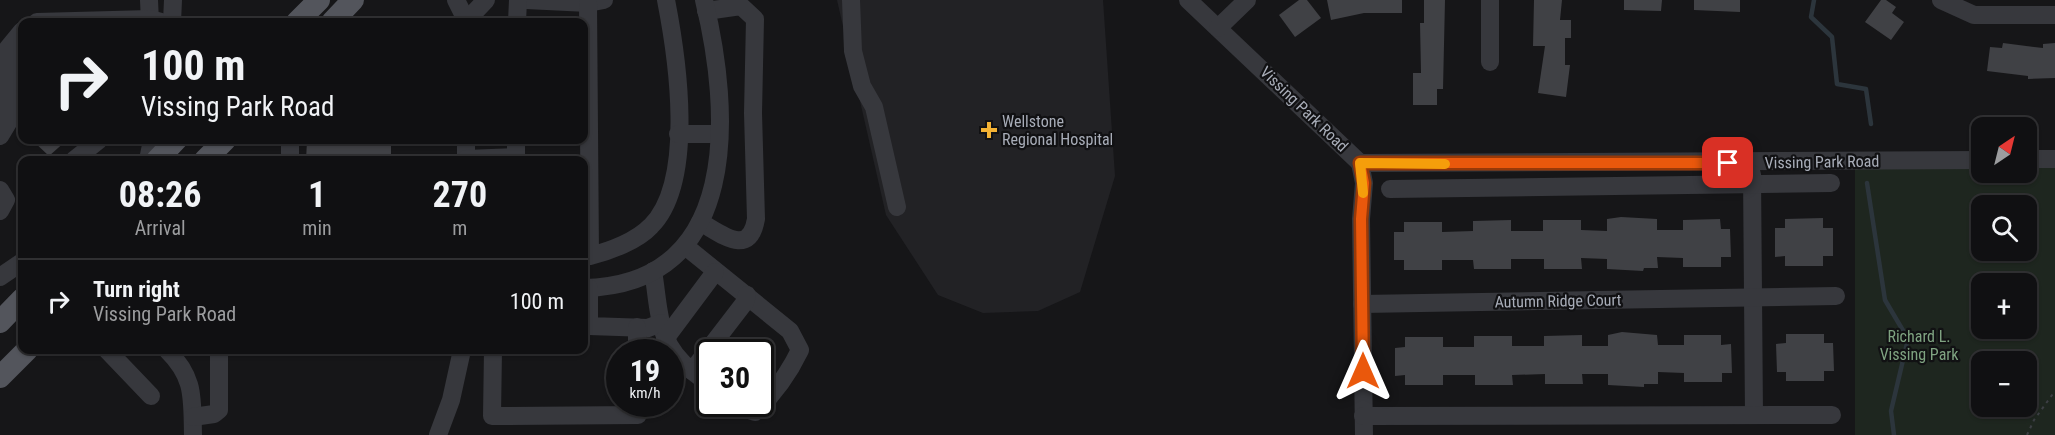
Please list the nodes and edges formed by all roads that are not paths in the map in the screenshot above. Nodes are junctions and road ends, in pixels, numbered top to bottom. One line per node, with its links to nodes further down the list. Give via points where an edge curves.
1 (149, 0): 18 (street)
2 (173, 0): 19 (street)
3 (319, 0): 20 (main road)
4 (353, 0): 21 (main road)
5 (456, 0): 22 (street)
6 (486, 0): 23 (street)
7 (518, 0): 24 (street)
8 (526, 0): 15 (street)
9 (666, 0): 28 (street, via 678,77)
10 (850, 0): 48 (street, via 853,51 862,86 874,108)
11 (1188, 0): 25 (street, Vissing Park Road)
12 (1246, 0): 25 (street)
13 (1490, 0): 27 (street)
14 (1941, 0): 17 (street, via 1974,15)
15 (596, 1): 51 (street)
16 (705, 5): 29 (street, via 715,47); 50 (street, via 741,6 755,19 756,219 753,233 746,240 735,241)
17 (2055, 15)
18 (153, 18)
19 (172, 18)
20 (301, 18)
21 (337, 18)
22 (465, 18)
23 (470, 18)
24 (517, 18)
25 (1218, 28): 42 (street, Vissing Park Road)
26 (18, 36): 30 (street, via 8,48 9,121)
27 (1490, 62)
28 (678, 134): 29 (street); 53 (street, via 672,189 652,226 621,245)
29 (719, 134): 50 (street, via 717,175)
30 (0, 136)
31 (94, 144): 35 (street)
32 (172, 144): 36 (main road)
33 (221, 144): 37 (main road)
34 (516, 152): 38 (street)
35 (79, 156)
36 (161, 156)
37 (209, 156)
38 (491, 156)
39 (2037, 159): 40 (street)
40 (2055, 159)
41 (1971, 160): 43 (street, Vissing Park Road)
42 (1360, 163): 43 (street, Vissing Park Road); 64 (street, via 1364,183)
43 (1751, 163): 45 (street)
44 (1831, 183): 45 (street)
45 (1752, 185): 46 (street); 62 (street)
46 (1390, 189)
47 (0, 190): 49 (street, via 6,200)
48 (897, 207)
49 (0, 211)
50 (700, 222): 52 (street)
51 (588, 228)
52 (685, 246): 55 (street); 57 (street)
53 (588, 256)
54 (18, 265): 58 (street)
55 (653, 271): 59 (street, via 627,282); 68 (street)
56 (588, 272): 59 (street)
57 (715, 272): 60 (street); 68 (street)
58 (0, 277)
59 (589, 288)
60 (747, 296): 76 (street); 79 (street, via 790,331 800,350)
61 (1836, 296): 62 (street, Autumn Ridge Court)
62 (1754, 299): 64 (street, Autumn Ridge Court); 82 (street)
63 (18, 303): 65 (main road)
64 (1362, 304): 84 (street)
65 (0, 322)
66 (637, 327): 67 (street); 68 (street); 69 (street)
67 (588, 328)
68 (663, 331): 76 (street, via 673,353)
69 (637, 339)
70 (23, 354): 78 (main road)
71 (111, 354): 80 (street)
72 (171, 354): 85 (street, via 183,365 190,380)
73 (219, 354): 85 (street, via 219,410)
74 (461, 354): 86 (street)
75 (493, 354): 81 (street, via 492,416)
76 (692, 371): 77 (street)
77 (696, 374)
78 (0, 377)
79 (774, 393)
80 (151, 396)
81 (606, 415)
82 (1754, 415): 83 (street); 84 (street)
83 (1832, 415)
84 (1363, 416): 87 (street)
85 (193, 426)
86 (438, 435)
87 (1364, 435)

